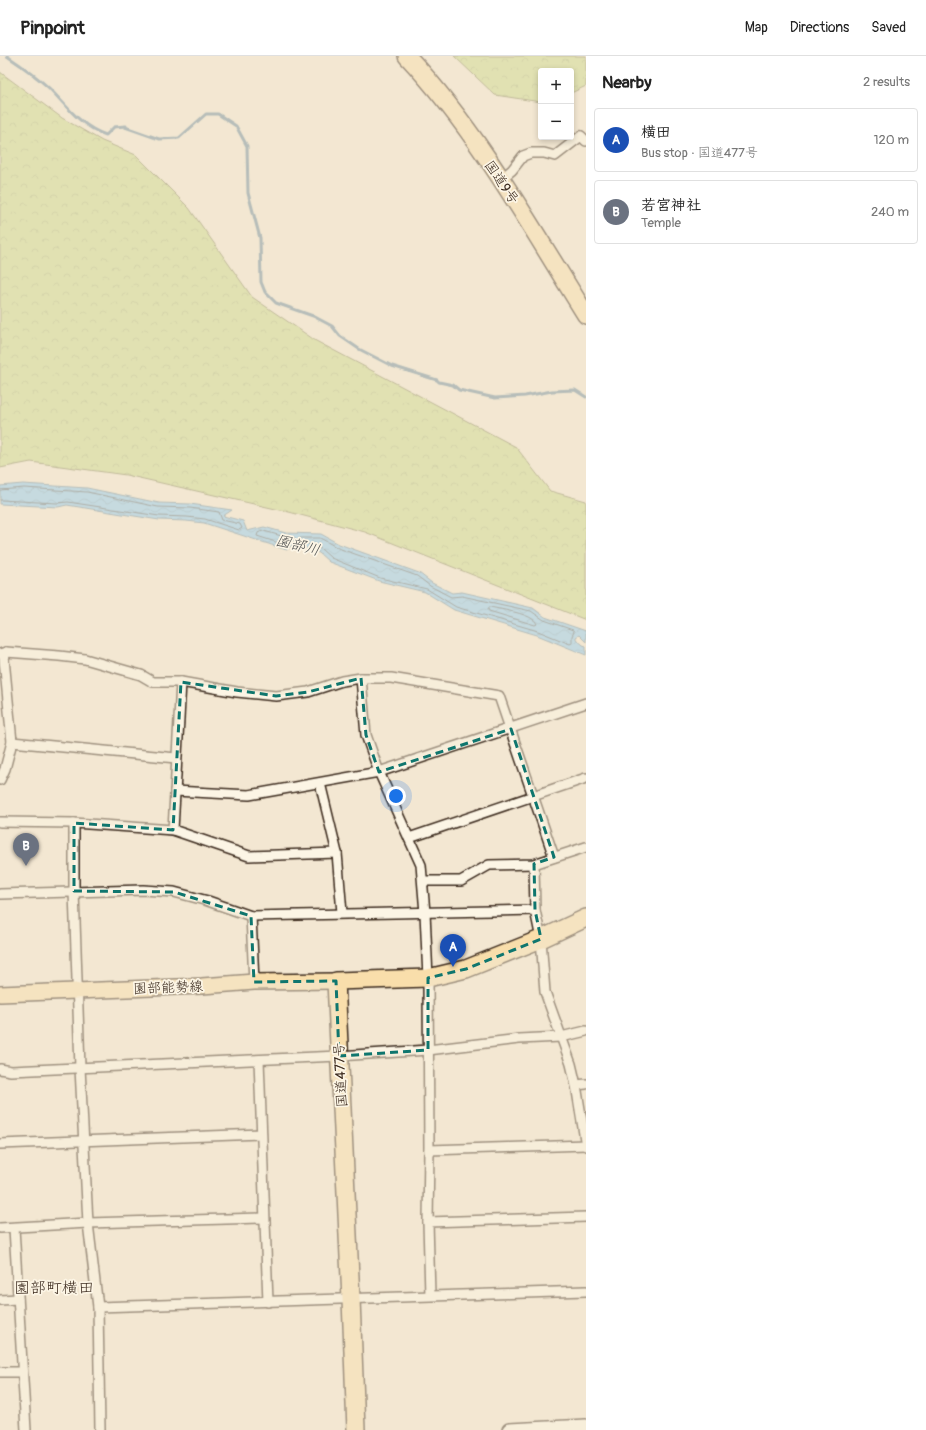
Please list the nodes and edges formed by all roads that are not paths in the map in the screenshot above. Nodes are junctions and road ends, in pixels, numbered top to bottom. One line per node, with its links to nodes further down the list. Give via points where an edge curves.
1 (407, 56): 3 (highway, 国道9号, via 458,117)
2 (586, 141): 3 (street, via 581,136 555,156 531,153 523,156)
3 (501, 179): 4 (highway, 国道9号)
4 (586, 315)
5 (3, 653): 7 (street, via 85,659 141,675 153,682); 10 (street)
6 (361, 678): 7 (street, via 308,692 276,696); 9 (street, via 391,678 499,696); 12 (street, via 366,735)
7 (181, 682): 11 (street)
8 (586, 703): 9 (street)
9 (511, 729): 12 (street); 17 (street)
10 (12, 742): 11 (street); 14 (street)
11 (176, 758): 16 (street)
12 (379, 772): 15 (street); 21 (street)
13 (586, 778): 17 (street)
14 (0, 780)
15 (320, 783): 16 (street, via 249,795); 23 (street)
16 (175, 792): 20 (street)
17 (533, 796): 21 (street); 24 (street)
18 (0, 822): 19 (street)
19 (74, 823): 20 (street); 27 (street)
20 (173, 830): 23 (street, via 249,856)
21 (409, 838): 26 (street, via 421,865)
22 (586, 847): 24 (street)
23 (337, 853): 30 (street)
24 (554, 857): 25 (street)
25 (534, 864): 26 (street, via 489,865 460,881); 29 (street)
26 (423, 881): 31 (street)
27 (74, 891): 28 (street); 32 (street, via 174,892); 38 (street)
28 (0, 894)
29 (536, 910): 31 (street); 34 (street)
30 (342, 913): 31 (street); 32 (street)
31 (425, 913): 35 (street)
32 (251, 916): 37 (street)
33 (586, 918): 34 (highway)
34 (541, 939): 35 (highway, via 466,969); 41 (street, via 545,992)
35 (428, 978): 36 (highway); 42 (street)
36 (336, 981): 37 (main road, 園部能勢線); 43 (highway, 国道477号)
37 (254, 982): 38 (main road, 園部能勢線)
38 (78, 990): 39 (main road, 園部能勢線); 45 (street)
39 (0, 994)
40 (586, 1031): 41 (street)
41 (561, 1037): 42 (street, via 519,1039); 48 (street)
42 (428, 1050): 43 (street); 53 (street)
43 (339, 1056): 44 (street); 63 (highway, 国道477号)
44 (259, 1060): 45 (street); 49 (street)
45 (80, 1068): 46 (street, via 11,1072); 50 (street)
46 (0, 1069)
47 (586, 1084): 48 (street)
48 (576, 1085): 52 (street)
49 (261, 1134): 50 (street); 55 (street)
50 (84, 1141): 51 (street); 57 (street)
51 (0, 1144)
52 (586, 1145): 53 (street)
53 (429, 1150): 56 (street)
54 (586, 1217): 56 (street)
55 (264, 1218): 57 (street); 65 (street)
56 (428, 1222): 61 (street)
57 (88, 1223): 59 (street); 66 (street)
58 (0, 1228): 59 (street)
59 (14, 1228): 62 (street)
60 (586, 1290): 61 (street)
61 (430, 1295): 63 (street)
62 (18, 1299): 64 (street); 68 (street)
63 (351, 1299): 65 (street); 72 (highway, 国道477号)
64 (0, 1300)
65 (268, 1302): 66 (street)
66 (98, 1307): 71 (street)
67 (0, 1372): 68 (street)
68 (22, 1372): 70 (street)
69 (586, 1426): 73 (street)
70 (26, 1430)
71 (100, 1430)
72 (356, 1430)
73 (509, 1430)

